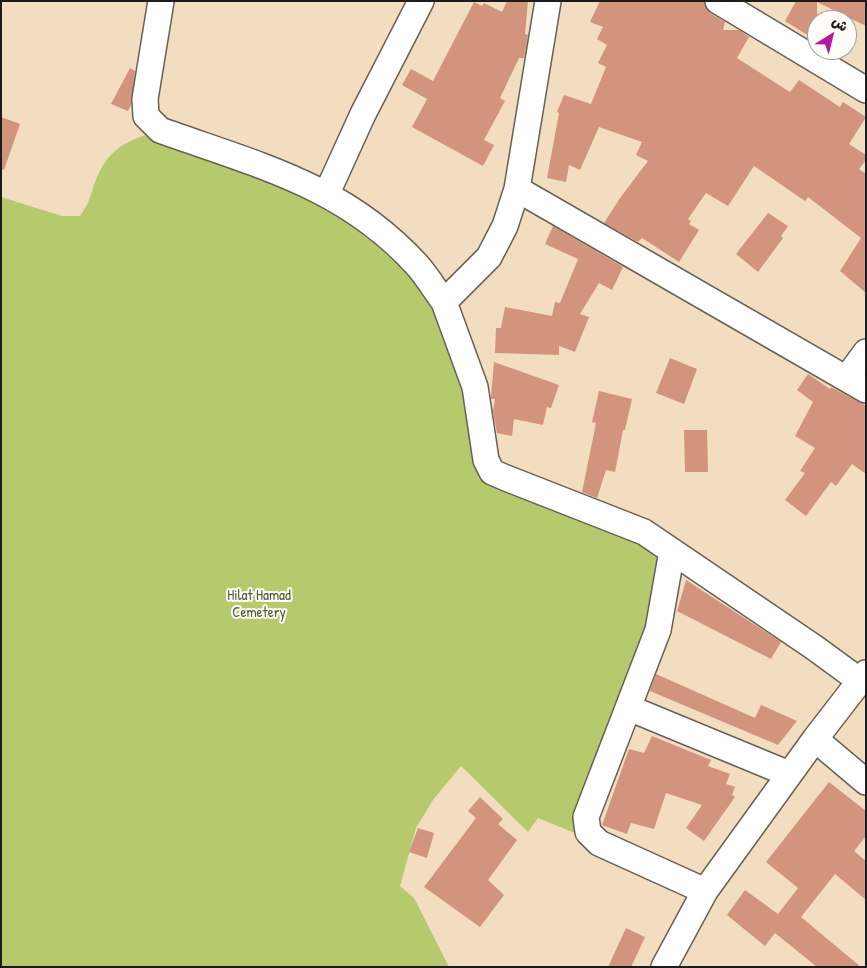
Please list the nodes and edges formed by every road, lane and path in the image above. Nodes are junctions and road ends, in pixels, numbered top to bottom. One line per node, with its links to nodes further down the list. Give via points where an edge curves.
1 (161, 1): 7 (street, via 145,99 146,116 160,130 292,177)
2 (421, 1): 7 (street)
3 (548, 1): 6 (street)
4 (718, 1): 5 (street)
5 (866, 90)
6 (517, 189): 8 (street, via 505,226 489,257); 10 (street)
7 (327, 193): 8 (street, via 389,238 418,266)
8 (444, 302): 11 (street, via 475,386 486,460 492,472 644,532)
9 (866, 352): 10 (street)
10 (856, 384)
11 (672, 551): 12 (street); 13 (street, via 658,630)
12 (863, 677): 14 (street)
13 (628, 708): 15 (street); 17 (street, via 586,817 588,832 599,843)
14 (815, 738): 15 (street); 16 (street)
15 (789, 774): 17 (street)
16 (866, 782)
17 (705, 891): 18 (street)
18 (664, 967)

